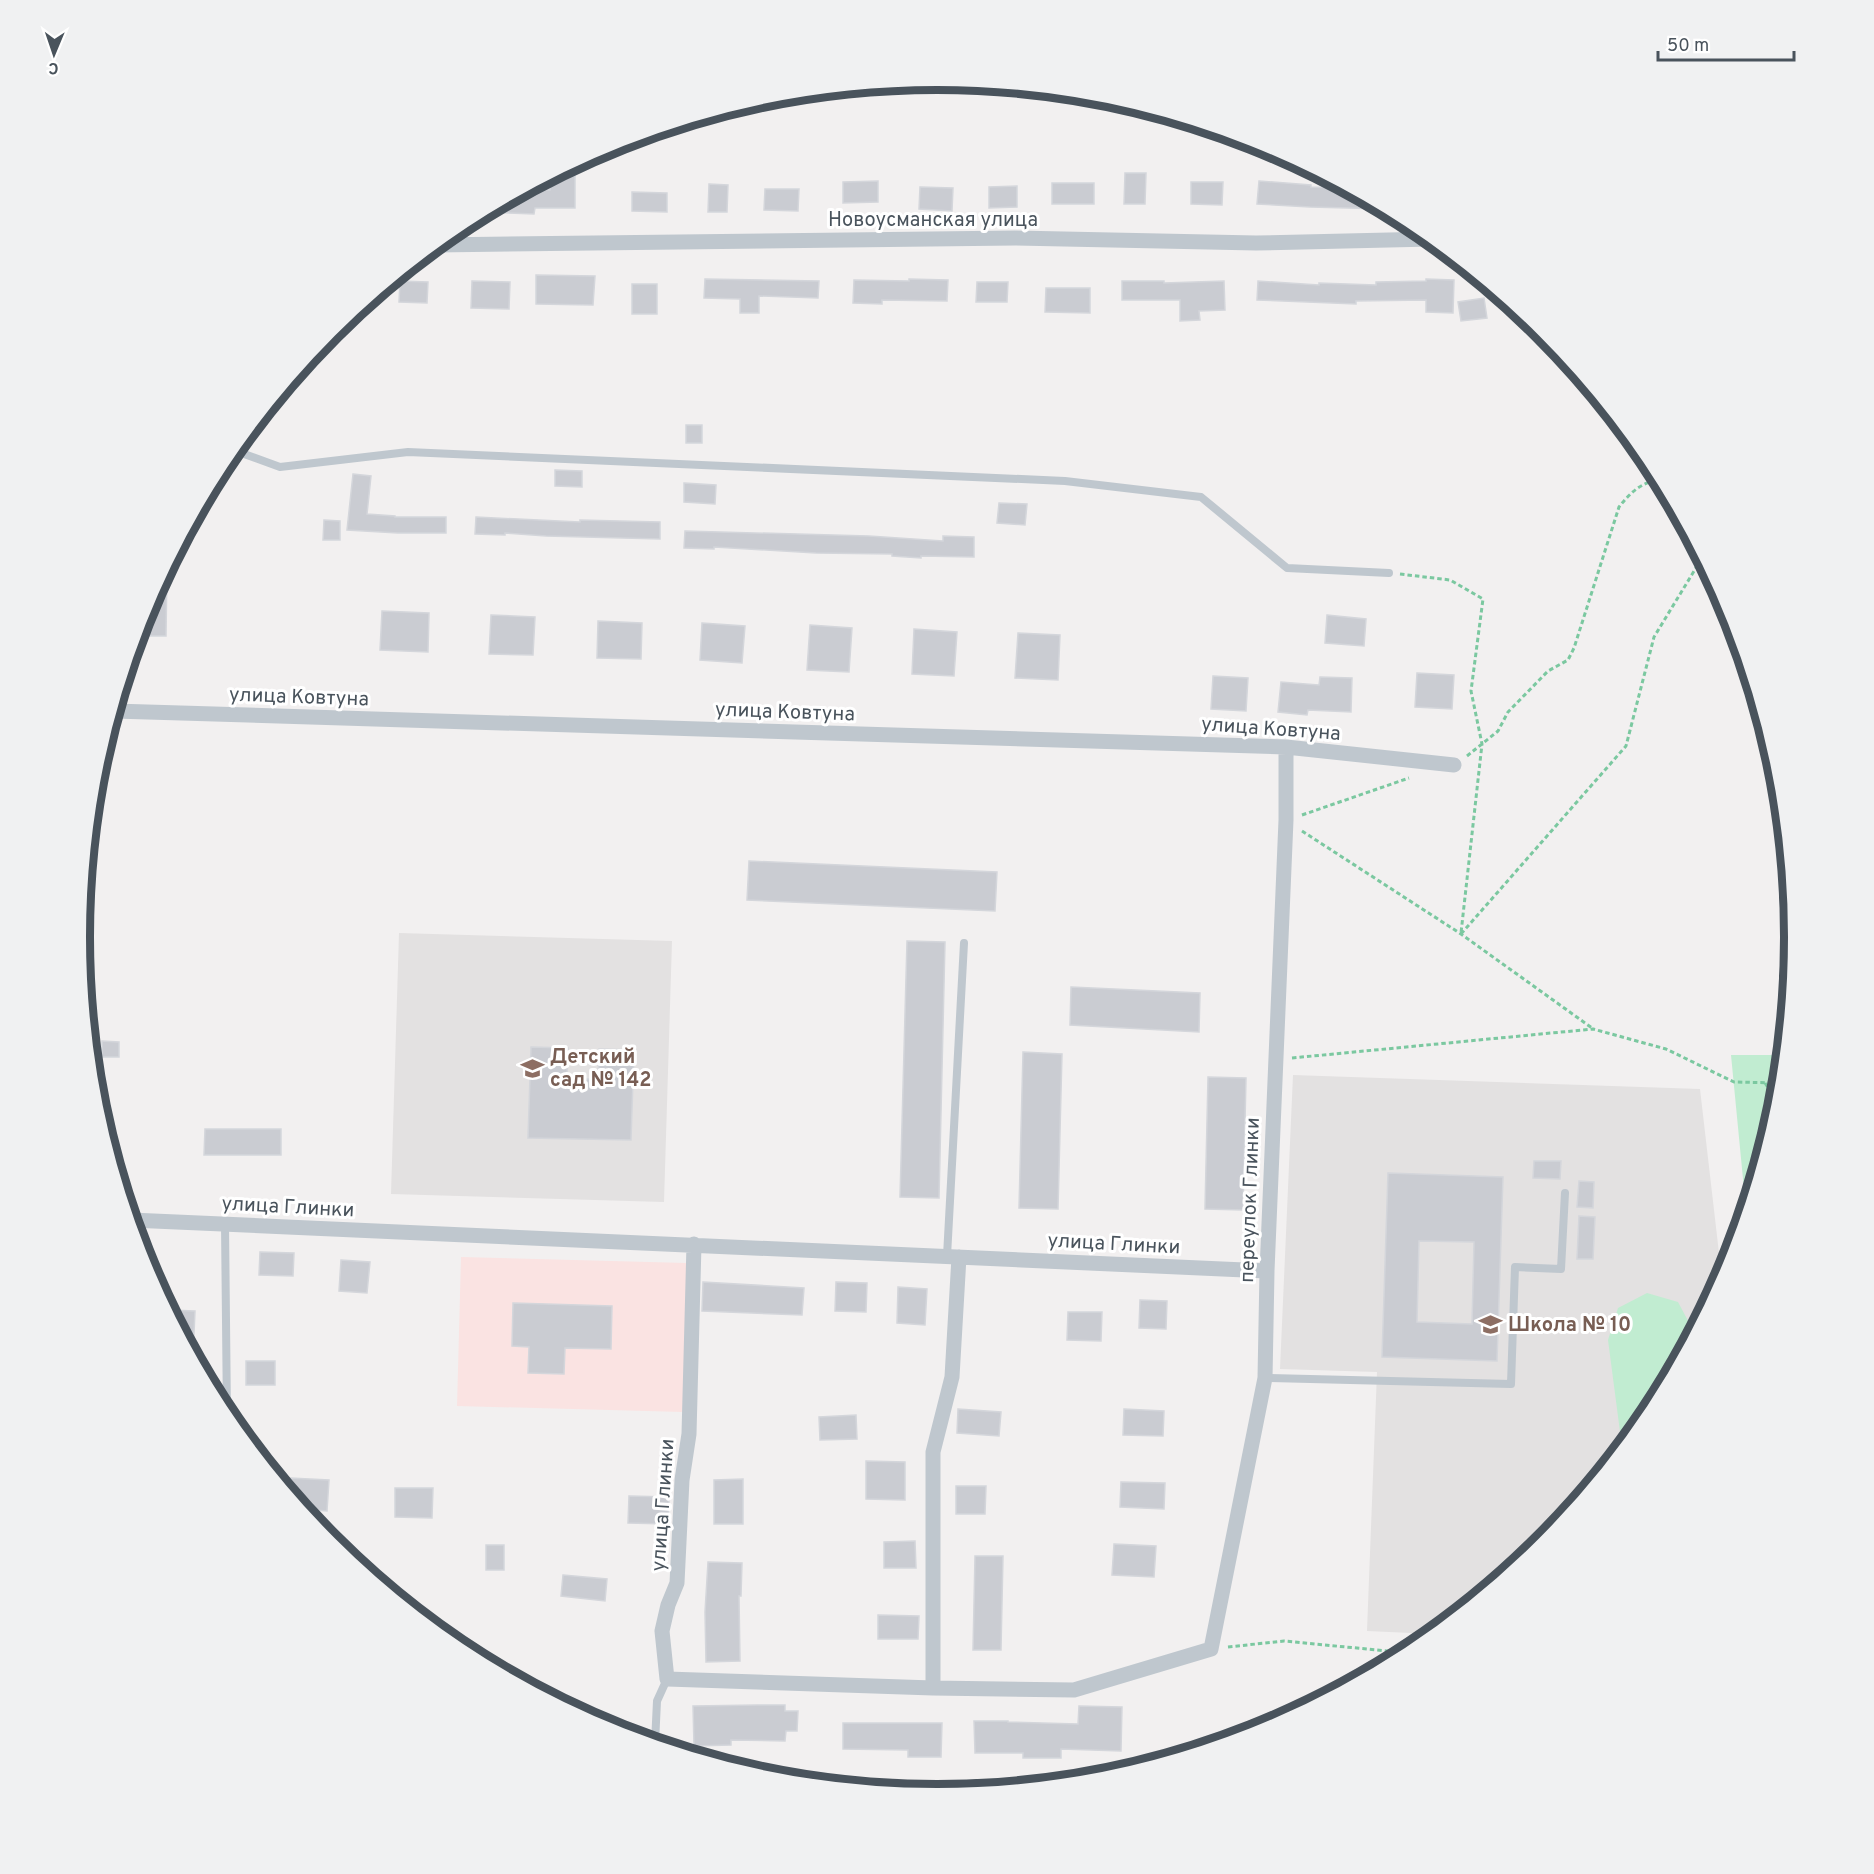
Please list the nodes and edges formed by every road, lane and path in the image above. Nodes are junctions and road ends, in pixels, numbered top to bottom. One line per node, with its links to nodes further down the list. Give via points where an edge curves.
1 (1417, 239): 2 (street, Новоусманская улица, via 1256,243 1015,238)
2 (449, 245)
3 (242, 453): 6 (lane, via 280,467 408,452 1065,481 1201,497 1287,568)
4 (1650, 481): 8 (path, via 1638,487 1619,507 1568,660 1548,671)
5 (1698, 564): 13 (path, via 1654,637 1626,746)
6 (1389, 573): 8 (path, via 1450,580 1483,599 1471,691)
7 (121, 711): 9 (street, улица Ковтуна)
8 (1482, 744): 10 (path); 13 (path)
9 (1286, 747): 10 (street, улица Ковтуна); 12 (street, переулок Глинки)
10 (1455, 765)
11 (1413, 776): 12 (path)
12 (1286, 820): 13 (path); 16 (street, переулок Глинки)
13 (1461, 934): 15 (path)
14 (964, 943): 24 (lane)
15 (1593, 1029): 16 (path); 17 (path, via 1666,1049 1734,1082)
16 (1275, 1060): 25 (street, переулок Глинки)
17 (1765, 1083): 18 (path); 19 (path)
18 (1771, 1083)
19 (1770, 1091)
20 (1565, 1193): 26 (lane, via 1561,1269 1515,1267 1511,1384)
21 (139, 1220): 22 (street, улица Глинки)
22 (225, 1224): 23 (street, улица Глинки); 27 (lane)
23 (694, 1244): 24 (street, улица Глинки); 30 (street, улица Глинки, via 688,1434 677,1583 662,1631)
24 (953, 1256): 25 (street, улица Глинки); 31 (street, via 952,1377 933,1452)
25 (1267, 1271): 26 (street, переулок Глинки)
26 (1266, 1378): 28 (street, переулок Глинки)
27 (227, 1398)
28 (1211, 1649): 29 (path, via 1284,1641); 31 (street, via 1074,1690)
29 (1391, 1651)
30 (667, 1679): 31 (street); 32 (lane, via 657,1701)
31 (933, 1688)
32 (655, 1735)

